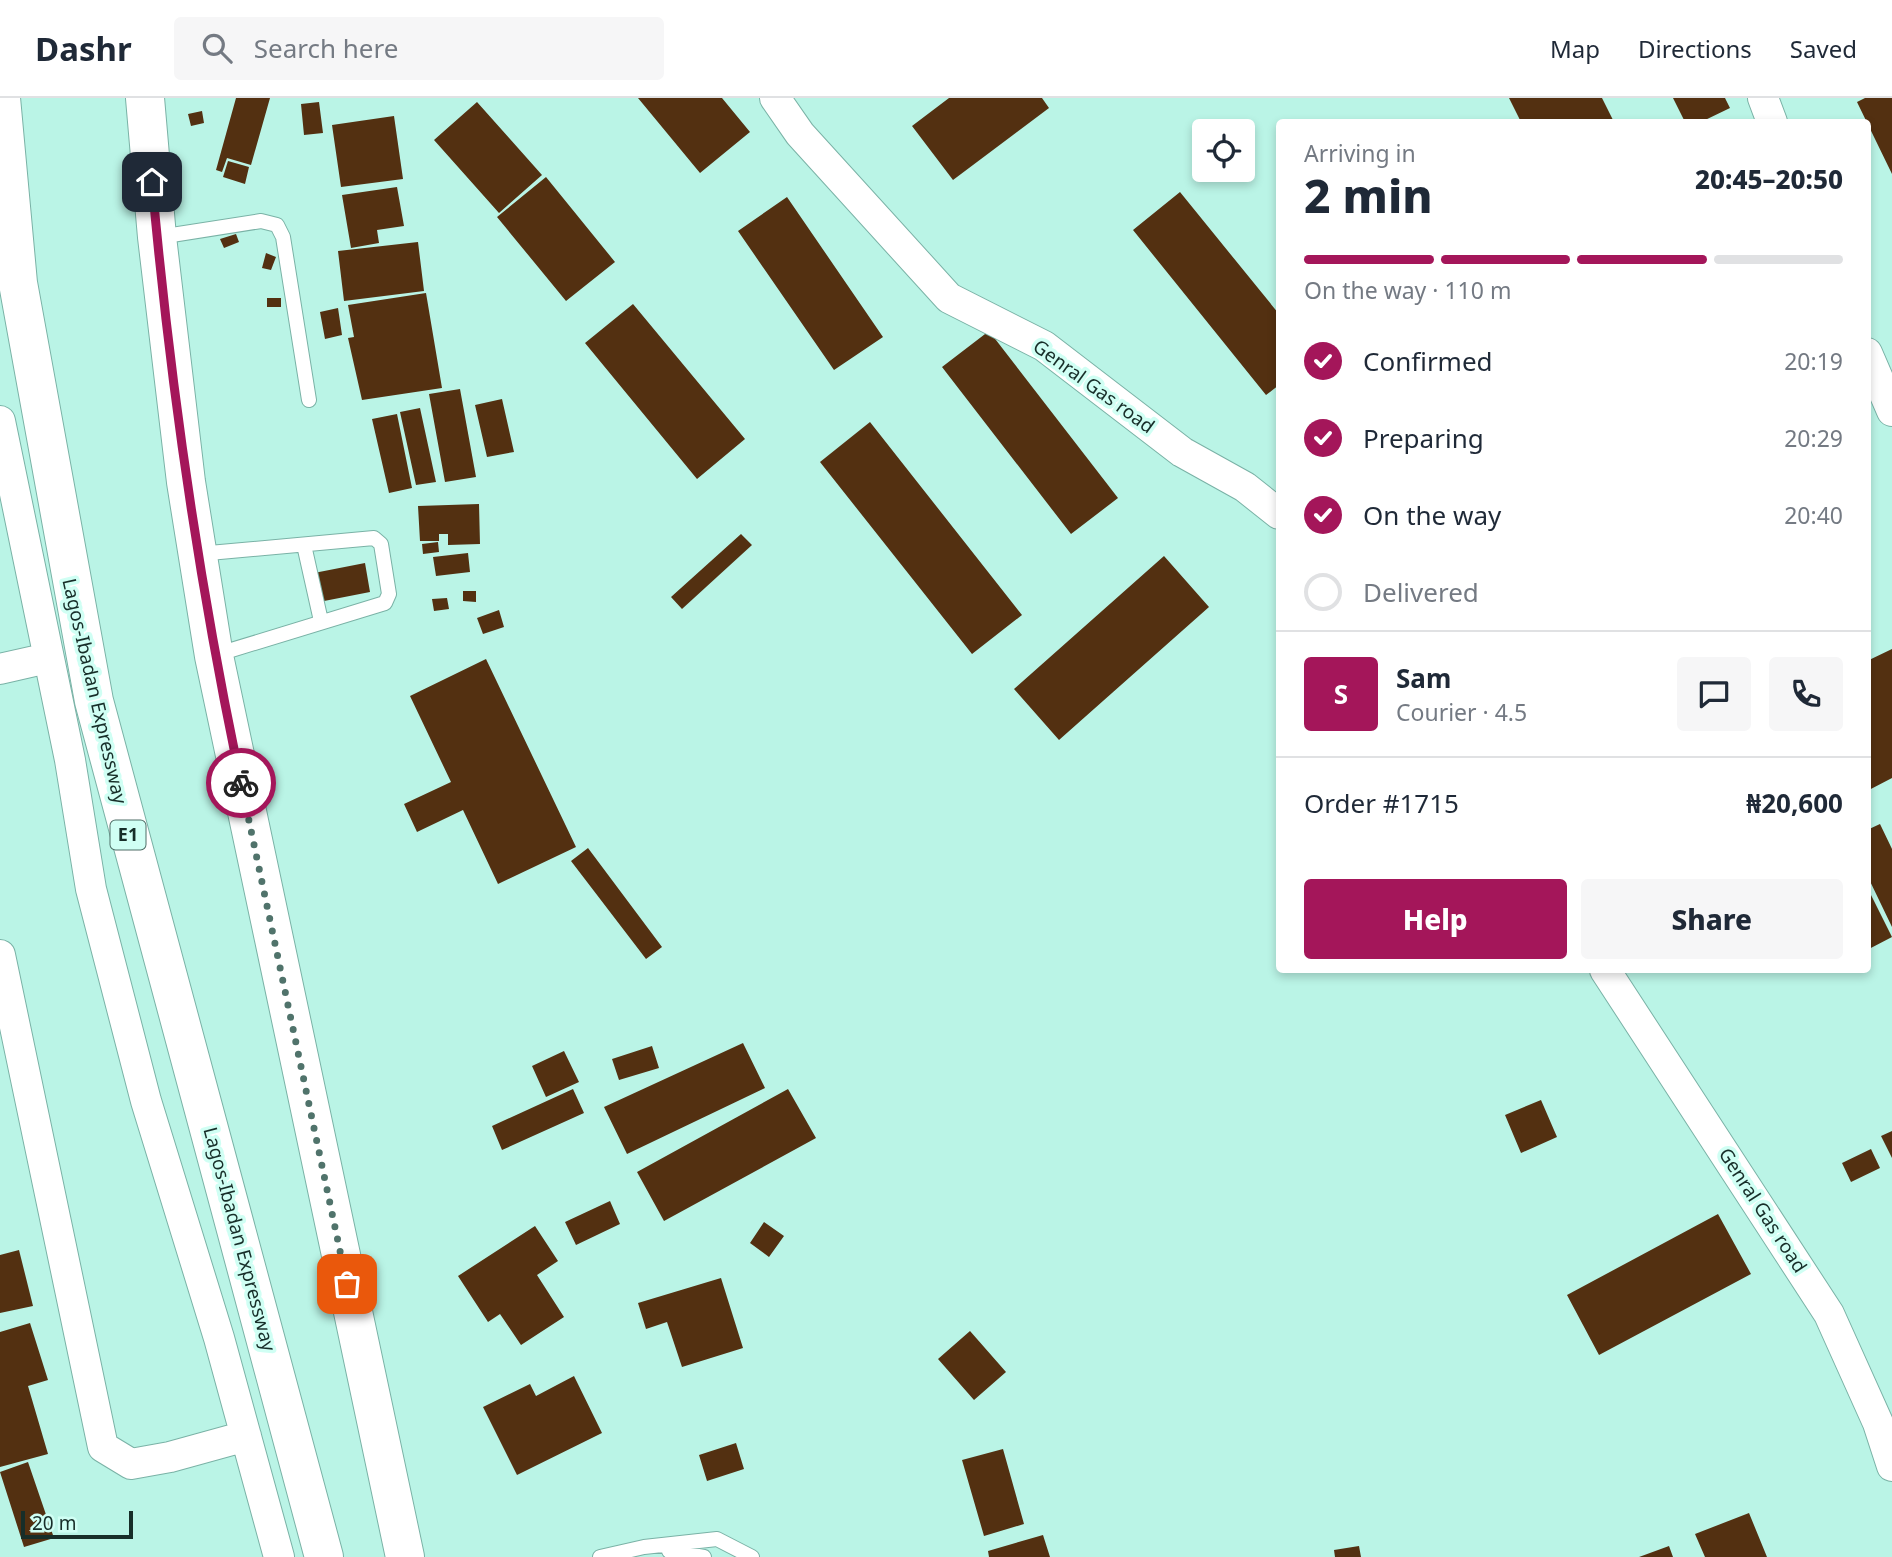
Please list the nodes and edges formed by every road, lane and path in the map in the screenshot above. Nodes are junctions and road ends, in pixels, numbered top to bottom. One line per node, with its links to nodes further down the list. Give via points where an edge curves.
1 (1, 98): 24 (highway, Lagos-Ibadan Expressway / E1, via 18,283 94,701)
2 (145, 98): 6 (highway)
3 (775, 98): 11 (street, Genral Gas road, via 800,134 949,298 1044,346 1182,452 1245,487)
4 (1763, 98): 5 (street)
5 (1771, 119)
6 (157, 237): 8 (lane, via 261,221 277,225 283,237); 13 (highway)
7 (1871, 362): 9 (street)
8 (309, 400)
9 (1892, 411)
10 (0, 421): 16 (street)
11 (1276, 512)
12 (304, 545): 13 (lane); 14 (lane); 14 (lane, via 374,538 381,544 389,594 385,603)
13 (198, 554): 15 (highway)
14 (321, 621): 15 (lane)
15 (214, 656): 25 (highway)
16 (48, 659): 17 (street); 20 (street, via 71,760 90,889 146,1101)
17 (0, 669)
18 (0, 955): 20 (street, via 103,1447 131,1464)
19 (1607, 973): 21 (street, Genral Gas road, via 1829,1314 1878,1423)
20 (246, 1436): 23 (street)
21 (1892, 1466)
22 (644, 1547): 26 (lane); 27 (lane); 28 (lane, via 717,1539)
23 (279, 1557)
24 (324, 1557)
25 (405, 1557)
26 (600, 1557)
27 (704, 1557)
28 (752, 1557)

